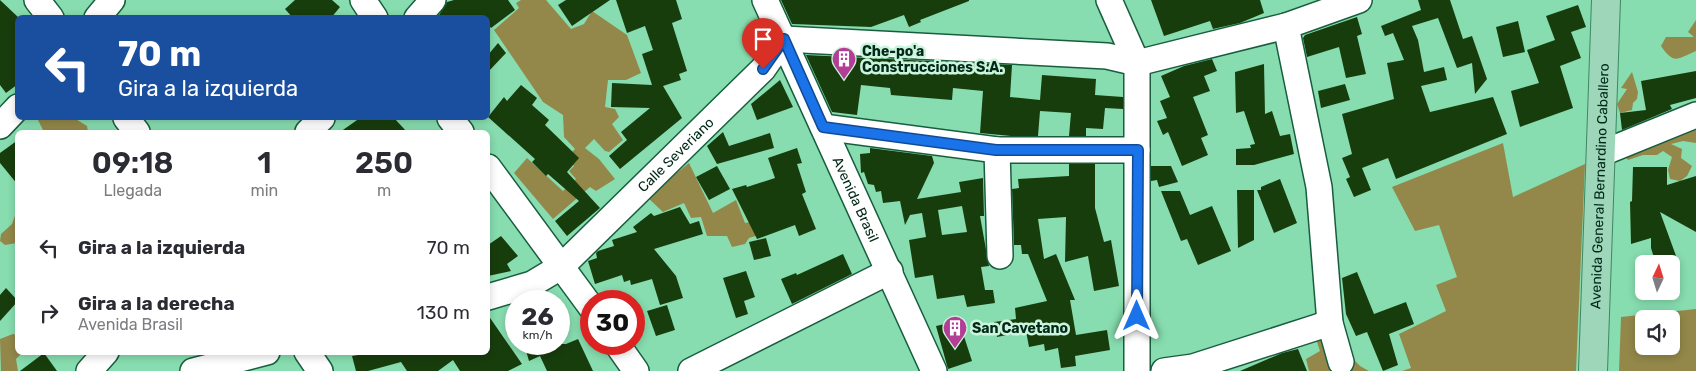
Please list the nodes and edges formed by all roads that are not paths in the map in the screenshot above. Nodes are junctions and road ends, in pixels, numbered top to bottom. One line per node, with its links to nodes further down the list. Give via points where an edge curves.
1 (37, 0): 9 (street)
2 (112, 0): 10 (street)
3 (363, 0): 11 (street)
4 (433, 0): 12 (street)
5 (765, 0): 14 (street, Avenida Brasil)
6 (1109, 0): 15 (street)
7 (1359, 0): 13 (street)
8 (1606, 0): 28 (main road, Avenida General Bernardino Caballero)
9 (49, 15)
10 (100, 15)
11 (373, 15)
12 (420, 15)
13 (1286, 26): 15 (street); 35 (street, via 1319,187)
14 (784, 39): 15 (street, via 1107,56); 22 (street, Avenida Brasil); 31 (street, Calle Severiano, via 763,69)
15 (1137, 63): 27 (street)
16 (15, 109): 21 (street)
17 (1696, 115): 28 (street)
18 (128, 120): 23 (street)
19 (320, 120): 24 (street)
20 (452, 120): 25 (street)
21 (0, 126)
22 (823, 127): 26 (street); 32 (street, Avenida Brasil)
23 (135, 130)
24 (310, 130)
25 (459, 130)
26 (996, 150): 27 (street); 30 (street)
27 (1138, 150): 47 (street)
28 (1600, 154): 49 (main road, Avenida General Bernardino Caballero)
29 (490, 170): 31 (street)
30 (1000, 256)
31 (562, 266): 33 (street); 34 (street, Calle Severiano, via 532,284)
32 (890, 271): 45 (street); 46 (street, Avenida Brasil)
33 (580, 291)
34 (490, 296)
35 (1330, 323): 40 (street); 48 (street, via 1193,367)
36 (103, 355): 41 (street)
37 (255, 355): 42 (street)
38 (308, 355): 43 (street)
39 (625, 355): 44 (street)
40 (1341, 362)
41 (89, 371)
42 (193, 371)
43 (320, 371)
44 (636, 371)
45 (691, 371)
46 (934, 371)
47 (1137, 371)
48 (1164, 371)
49 (1593, 371)

